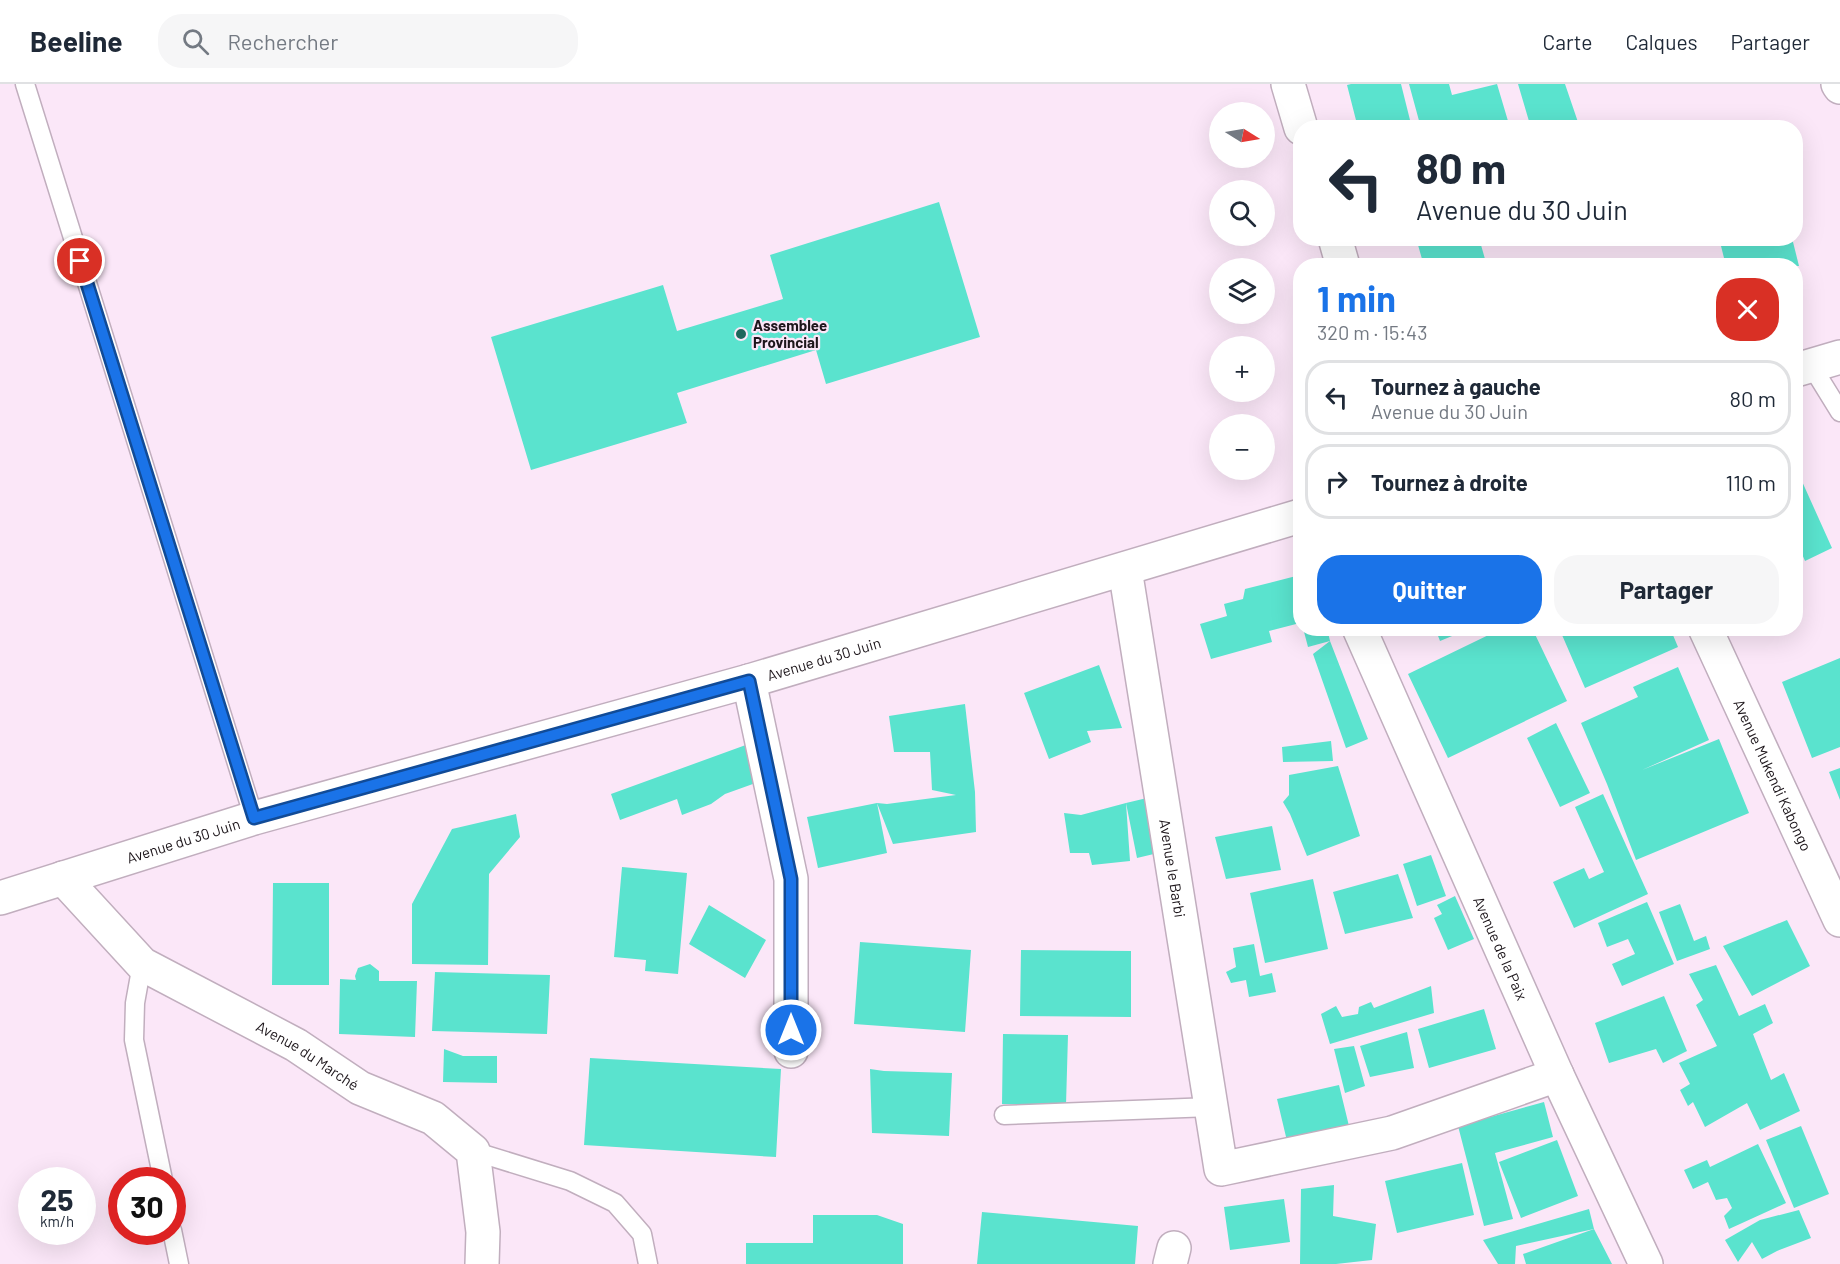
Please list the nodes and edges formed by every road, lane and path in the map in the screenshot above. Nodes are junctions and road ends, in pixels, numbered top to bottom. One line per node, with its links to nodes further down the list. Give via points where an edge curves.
1 (25, 84): 11 (lane)
2 (1288, 84): 3 (street)
3 (1299, 120)
4 (1816, 364): 5 (lane)
5 (1840, 412)
6 (1293, 518): 7 (street, Avenue du 30 Juin)
7 (1125, 568): 10 (street, Avenue du 30 Juin); 18 (street, Avenue le Barbi)
8 (1363, 636): 17 (street, Avenue de la Paix)
9 (1709, 636): 14 (street, Avenue Mukendi Kabongo)
10 (749, 681): 11 (street, Avenue du 30 Juin); 16 (street, via 791,879)
11 (254, 818): 12 (street, Avenue du 30 Juin)
12 (63, 878): 13 (street, Avenue du 30 Juin); 15 (street, Avenue du Marché)
13 (0, 898)
14 (1840, 921)
15 (142, 964): 20 (street, Avenue du Marché, via 296,1045 360,1088 433,1118); 21 (lane, via 134,1040)
16 (792, 1051)
17 (1557, 1075): 18 (street, Avenue le Barbi, via 1392,1133 1221,1168); 26 (street, Avenue de la Paix)
18 (1211, 1107): 19 (lane)
19 (1004, 1115)
20 (473, 1151): 24 (street, via 483,1232); 25 (lane, via 570,1181 615,1203 642,1234)
21 (160, 1167)
22 (175, 1245): 23 (lane)
23 (179, 1264)
24 (482, 1264)
25 (648, 1264)
26 (1646, 1264)

